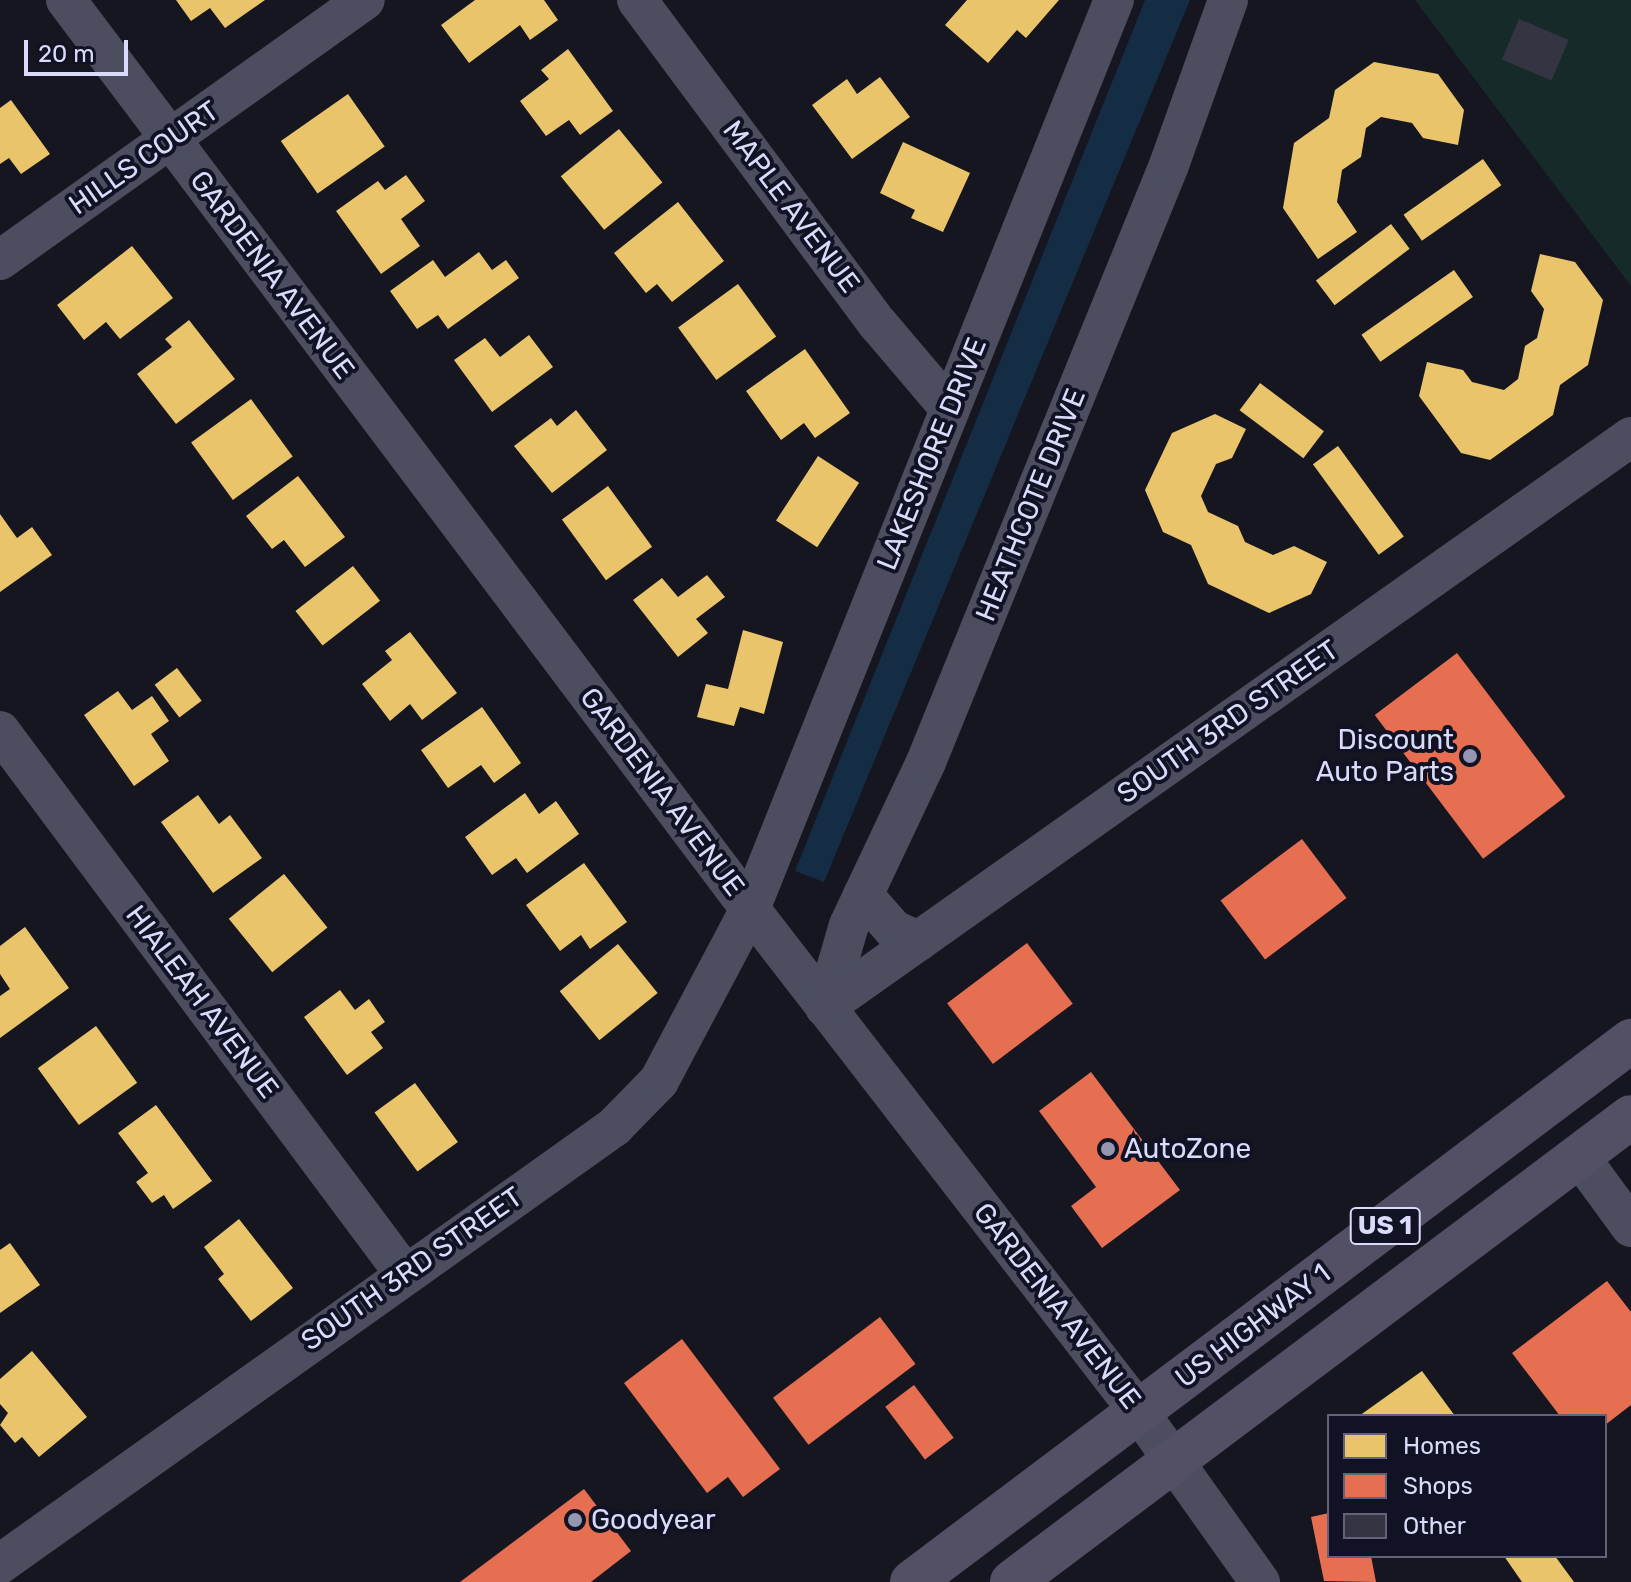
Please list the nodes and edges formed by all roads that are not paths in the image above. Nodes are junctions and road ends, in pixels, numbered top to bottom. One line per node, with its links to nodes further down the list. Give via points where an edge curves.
1 (66, 0): 6 (street, GARDENIA AVENUE)
2 (365, 0): 6 (street, HILLS COURT)
3 (637, 0): 8 (street, MAPLE AVENUE, via 878,324)
4 (1114, 0): 8 (street, LAKESHORE DRIVE)
5 (1228, 0): 11 (street, HEATHCOTE DRIVE, via 1169,165 926,762)
6 (170, 140): 7 (street, HILLS COURT); 12 (street, GARDENIA AVENUE)
7 (0, 260)
8 (950, 409): 12 (street, LAKESHORE DRIVE)
9 (1631, 437): 13 (street, SOUTH 3RD STREET)
10 (0, 731): 19 (street, HIALEAH AVENUE)
11 (863, 895): 13 (street, via 894,930); 14 (street, HEATHCOTE DRIVE)
12 (750, 909): 14 (street, GARDENIA AVENUE); 19 (street, SOUTH 3RD STREET, via 659,1081 614,1127)
13 (919, 941): 14 (street, SOUTH 3RD STREET)
14 (825, 1007): 20 (street, GARDENIA AVENUE)
15 (1631, 1041): 20 (main road, US HIGHWAY 1 / US 1)
16 (1631, 1117): 17 (main road, US 1)
17 (1579, 1156): 18 (street); 21 (main road, US 1)
18 (1631, 1227)
19 (404, 1273): 22 (street, SOUTH 3RD STREET)
20 (1139, 1412): 21 (street, GARDENIA AVENUE); 23 (main road, US HIGHWAY 1 / US 1)
21 (1173, 1461): 24 (main road, US 1); 25 (street, GARDENIA AVENUE)
22 (2, 1558)
23 (912, 1582)
24 (1012, 1582)
25 (1260, 1582)

